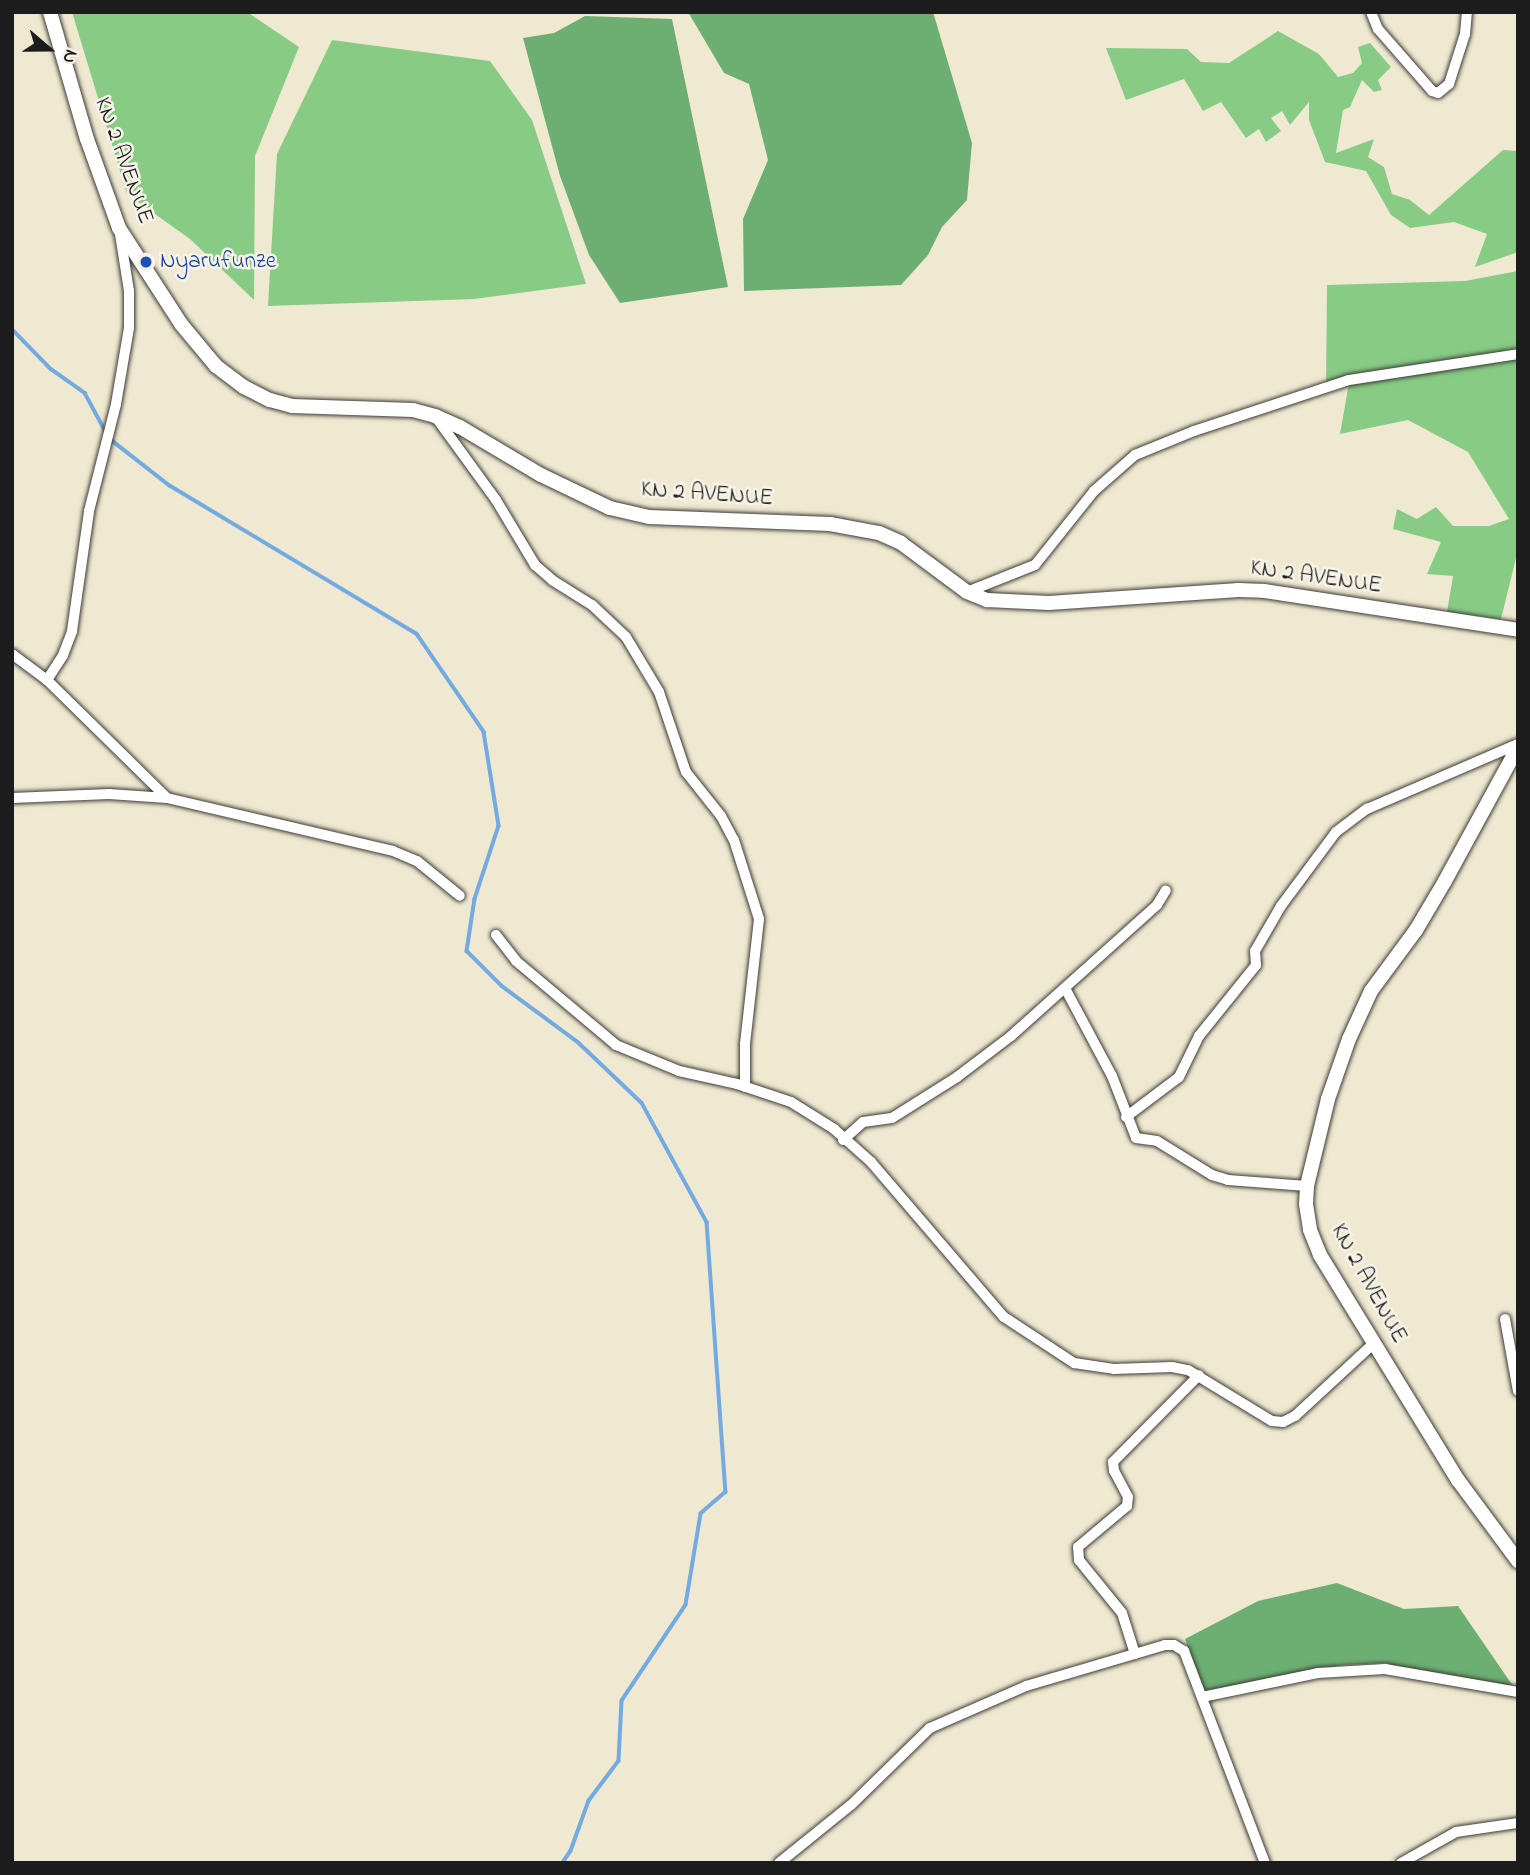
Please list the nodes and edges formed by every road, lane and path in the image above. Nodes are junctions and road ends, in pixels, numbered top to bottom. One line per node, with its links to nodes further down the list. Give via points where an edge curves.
1 (50, 12): 4 (main road, KN 2 AVENUE)
2 (1371, 12): 3 (street, via 1378,29 1438,93 1449,84)
3 (1467, 12)
4 (119, 229): 6 (main road, KN 2 AVENUE, via 181,324 216,366 244,387 292,406 378,407); 10 (street, via 129,316 116,404 89,511 72,631)
5 (1518, 355): 7 (street, via 1349,380 1135,455 1094,491 1035,565)
6 (435, 416): 7 (main road, KN 2 AVENUE, via 610,508 649,517 830,523 878,533 901,543); 18 (street, via 496,500 535,565 599,610 626,637 659,692 686,772 734,840 759,919 745,1044)
7 (967, 592): 8 (main road, KN 2 AVENUE, via 1003,602 1049,603 1240,590)
8 (1518, 630)
9 (12, 653): 10 (street)
10 (47, 680): 13 (street)
11 (1518, 746): 19 (street, via 1367,809 1336,832 1281,906 1255,951 1256,965 1199,1036 1179,1077); 21 (main road, KN 2 AVENUE, via 1416,930 1371,991 1328,1100)
12 (12, 798): 13 (street, via 109,794)
13 (167, 799): 15 (street, via 393,850 417,862)
14 (1166, 890): 17 (street, via 1163,899)
15 (460, 896)
16 (496, 935): 18 (street, via 526,970 616,1045 679,1071)
17 (1066, 990): 19 (street, via 1111,1076); 20 (street, via 957,1077 892,1118 863,1122)
18 (745, 1087): 20 (street, via 791,1102 834,1129)
19 (1126, 1117): 21 (street, via 1136,1138 1157,1141 1212,1175 1242,1184)
20 (843, 1140): 24 (street, via 870,1163 1004,1317 1025,1334 1074,1363 1114,1369 1172,1367)
21 (1307, 1186): 23 (main road, KN 2 AVENUE, via 1310,1230 1320,1255)
22 (1505, 1319): 25 (street)
23 (1374, 1343): 24 (street, via 1283,1422 1263,1416); 26 (main road, KN 2 AVENUE, via 1458,1480)
24 (1199, 1375): 27 (street, via 1113,1462 1128,1497 1126,1506 1078,1547 1079,1560 1122,1613)
25 (1518, 1391)
26 (1518, 1561)
27 (1135, 1654): 29 (street, via 1165,1645 1184,1651); 31 (street, via 1026,1686 930,1728 851,1805)
28 (1518, 1692): 29 (street, via 1385,1669 1318,1673)
29 (1202, 1698): 32 (street)
30 (1518, 1823): 33 (street, via 1456,1832)
31 (779, 1863)
32 (1265, 1863)
33 (1401, 1863)

